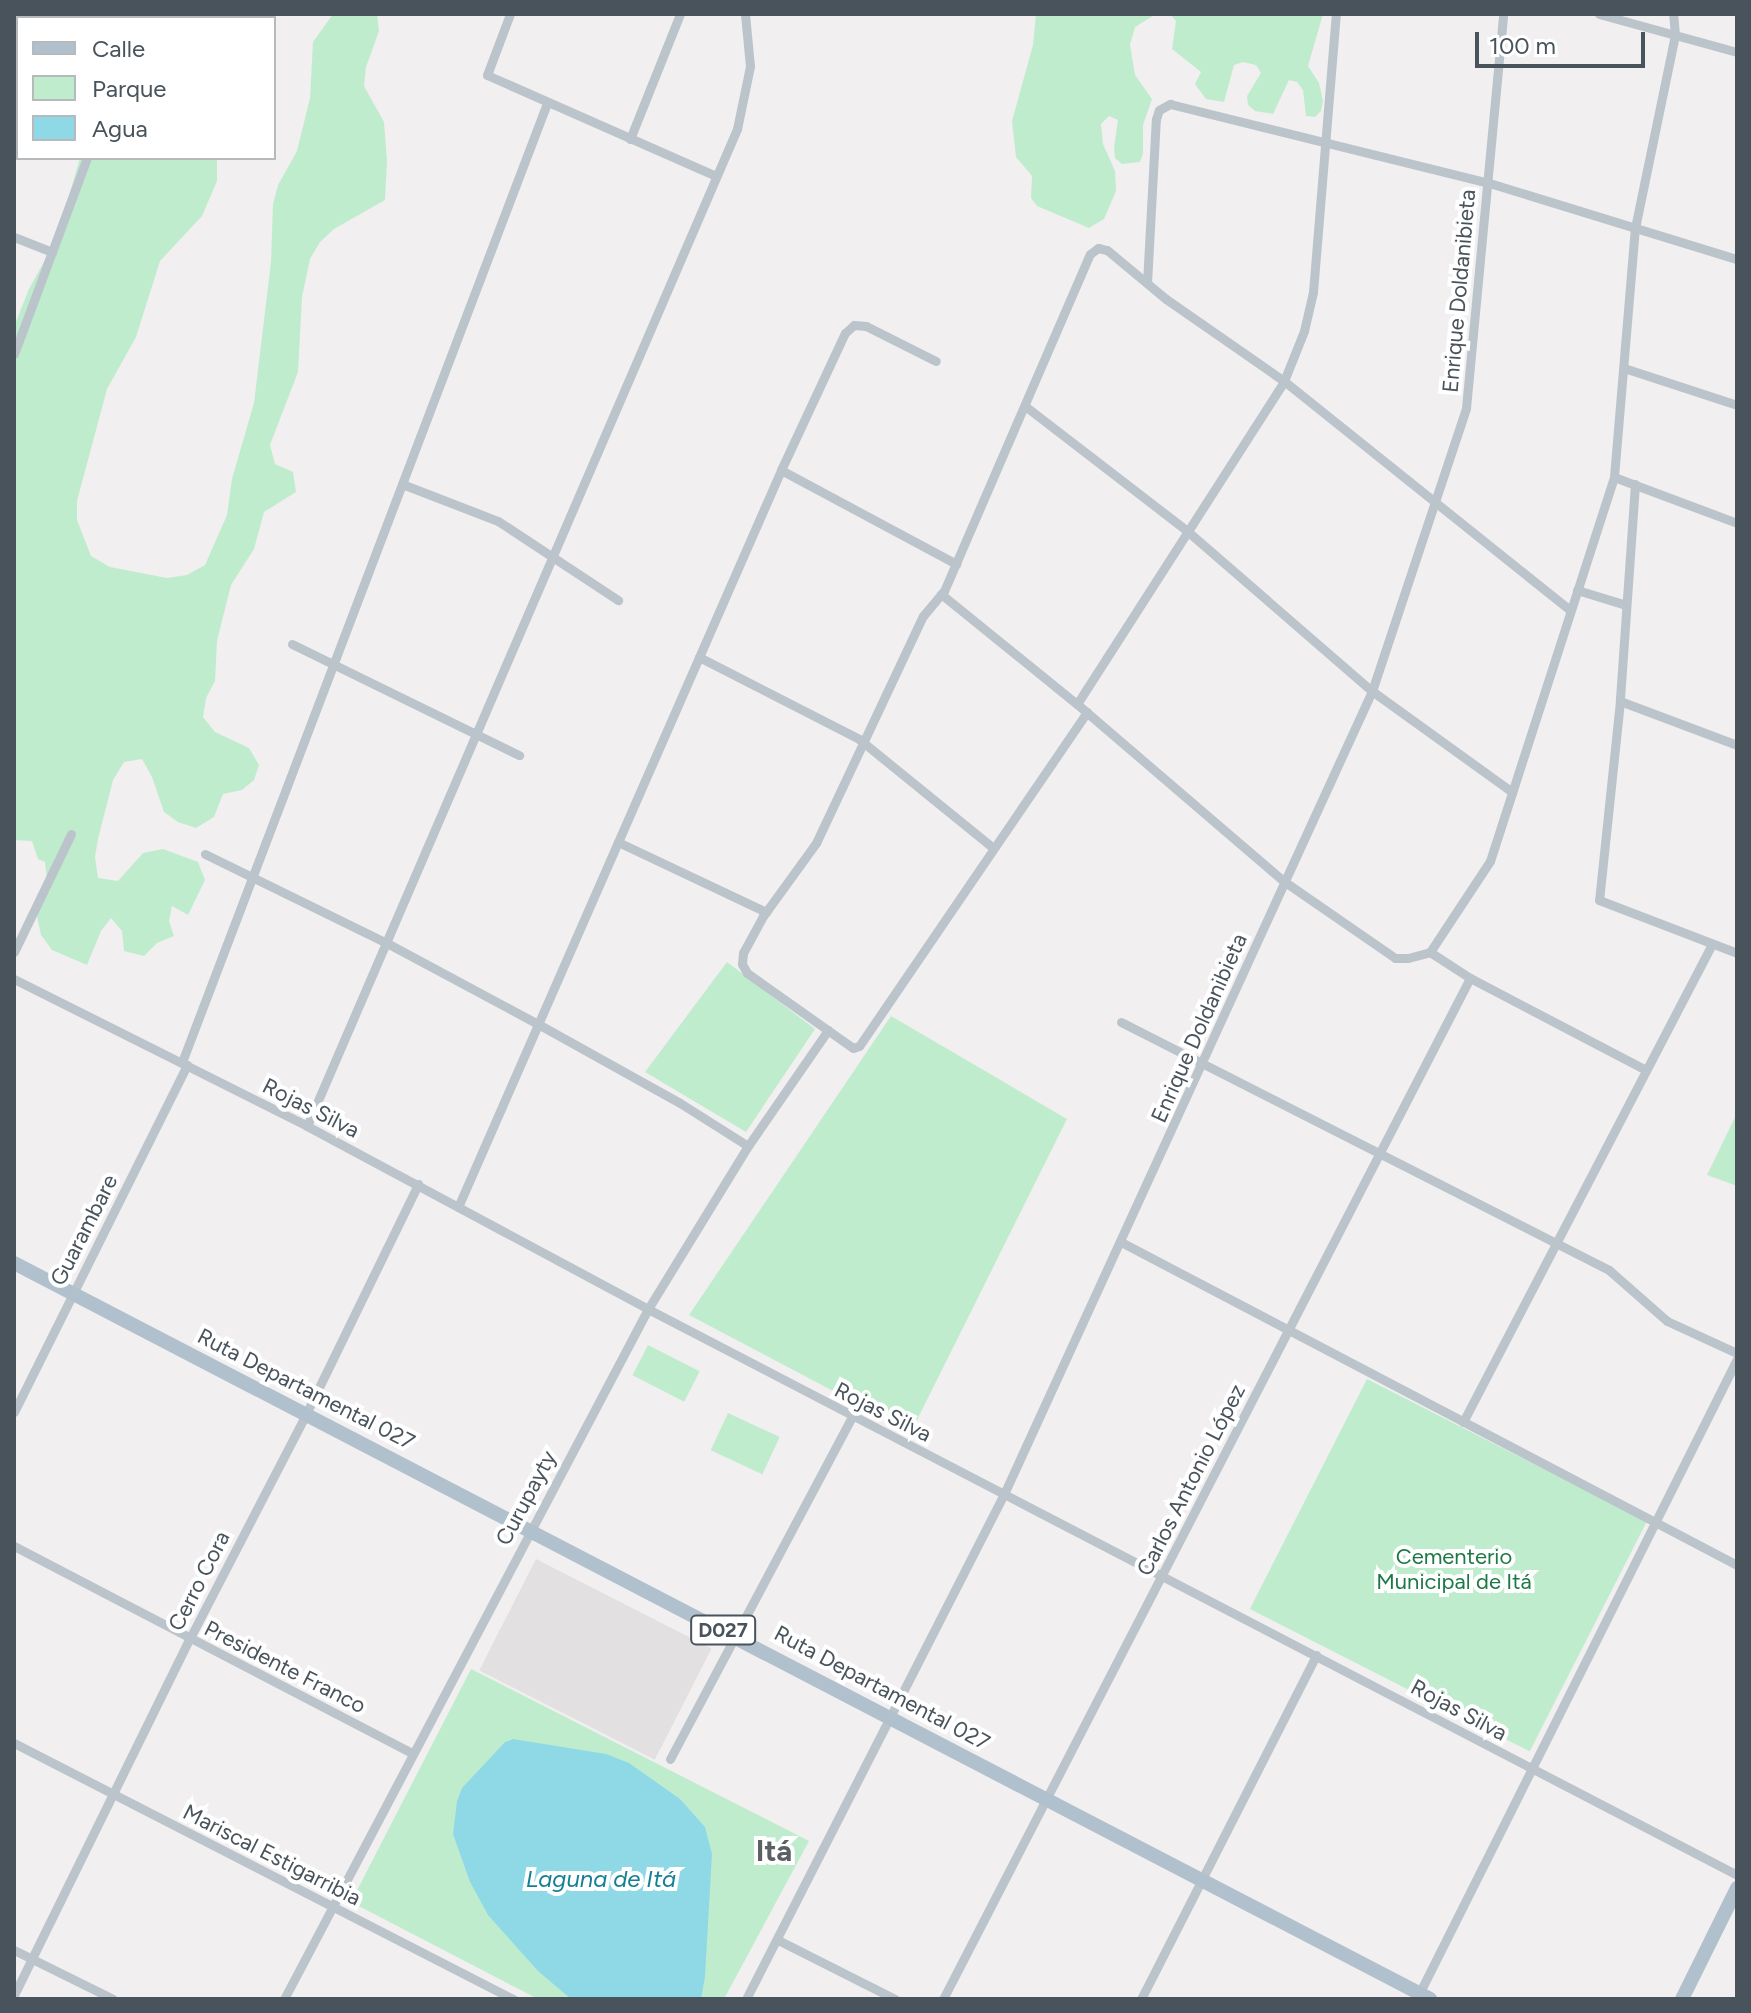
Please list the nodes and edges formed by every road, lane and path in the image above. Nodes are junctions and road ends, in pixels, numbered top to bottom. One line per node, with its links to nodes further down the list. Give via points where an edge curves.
1 (510, 14): 10 (street, via 487,75)
2 (680, 14): 11 (street)
3 (745, 14): 14 (street, via 750,66 745,95)
4 (1336, 14): 12 (street)
5 (1503, 14): 15 (street, Enrique Doldanibieta)
6 (1599, 14): 8 (street)
7 (1673, 14): 8 (street)
8 (1675, 35): 9 (street); 16 (street)
9 (1737, 52)
10 (547, 103): 11 (street); 29 (street, Guarambare)
11 (630, 139): 14 (street)
12 (1324, 142): 15 (street); 20 (street, via 1170,104 1159,110); 24 (street, via 1313,292)
13 (86, 160): 18 (street)
14 (716, 176): 34 (street)
15 (1486, 182): 16 (street); 31 (street, Enrique Doldanibieta, via 1472,373 1466,408)
16 (1635, 228): 19 (street); 23 (street)
17 (14, 237): 18 (street)
18 (52, 252): 21 (street)
19 (1737, 259)
20 (1147, 283): 24 (street); 26 (street, via 1107,250 1098,248 1090,254)
21 (14, 354)
22 (936, 361): 27 (street, via 877,329 854,325 845,333)
23 (1624, 368): 25 (street); 28 (street)
24 (1284, 381): 31 (street); 33 (street)
25 (1737, 405)
26 (1025, 406): 33 (street); 35 (street)
27 (781, 470): 35 (street); 42 (street)
28 (1614, 477): 30 (street); 36 (street)
29 (402, 484): 34 (street, via 498,521); 43 (street, Guarambare)
30 (1635, 484): 32 (street); 39 (street)
31 (1434, 499): 40 (street); 44 (street, Enrique Doldanibieta)
32 (1737, 523)
33 (1186, 530): 44 (street); 46 (street)
34 (551, 558): 38 (street); 48 (street)
35 (956, 564): 37 (street)
36 (1577, 590): 39 (street); 40 (street)
37 (941, 594): 46 (street); 49 (street, via 923,616)
38 (618, 600)
39 (1626, 605): 45 (street)
40 (1570, 610): 52 (street)
41 (292, 644): 43 (street)
42 (699, 657): 49 (street); 54 (street)
43 (333, 664): 48 (street); 57 (street, Guarambare)
44 (1372, 691): 52 (street); 58 (street, Enrique Doldanibieta)
45 (1620, 701): 50 (street); 61 (street, via 1599,900)
46 (1077, 704): 47 (street)
47 (1087, 712): 55 (street); 58 (street)
48 (475, 733): 51 (street); 60 (street)
49 (863, 742): 55 (street); 59 (street, via 816,843)
50 (1737, 745)
51 (519, 755)
52 (1512, 792): 63 (street, via 1490,861)
53 (71, 834): 62 (street)
54 (618, 842): 59 (street); 68 (street)
55 (993, 848): 69 (street, via 859,1046 853,1048)
56 (205, 854): 57 (street)
57 (252, 877): 60 (street); 70 (street, Guarambare)
58 (1285, 882): 63 (street, via 1395,958); 71 (street, Enrique Doldanibieta)
59 (766, 912): 69 (street, via 742,964 747,973)
60 (385, 942): 68 (street); 73 (street)
61 (1712, 944): 64 (street); 72 (street)
62 (14, 952)
63 (1430, 952): 65 (street)
64 (1737, 953)
65 (1470, 978): 72 (street); 75 (street, Carlos Antonio López)
66 (14, 979): 70 (street, Rojas Silva)
67 (1121, 1022): 71 (street)
68 (538, 1024): 74 (street); 77 (street)
69 (828, 1030): 74 (street, Curupayty)
70 (185, 1063): 73 (street, Rojas Silva); 81 (street, Guarambare)
71 (1204, 1063): 75 (street); 78 (street, Enrique Doldanibieta)
72 (1646, 1070): 79 (street)
73 (307, 1126): 76 (street, Rojas Silva)
74 (748, 1146): 82 (street, Curupayty)
75 (1380, 1153): 79 (street); 83 (street, Carlos Antonio López)
76 (418, 1184): 77 (street, Rojas Silva); 86 (street, Cerro Cora)
77 (458, 1207): 82 (street, Rojas Silva)
78 (1121, 1242): 83 (street); 89 (street, Enrique Doldanibieta)
79 (1556, 1244): 84 (street, via 1609,1270 1667,1321); 88 (street)
80 (14, 1263): 81 (main road, Ruta Departamental 027 / D027)
81 (73, 1293): 85 (street, Guarambare); 86 (main road, Ruta Departamental 027 / D027)
82 (648, 1309): 87 (street, Rojas Silva); 91 (street, Curupayty)
83 (1289, 1330): 88 (street); 94 (street, Carlos Antonio López)
84 (1737, 1356): 90 (street)
85 (14, 1412)
86 (306, 1414): 91 (main road, Ruta Departamental 027 / D027); 96 (street, Cerro Cora)
87 (852, 1416): 89 (street, Rojas Silva); 95 (street)
88 (1463, 1422): 90 (street)
89 (1004, 1494): 94 (street, Rojas Silva); 98 (street, Enrique Doldanibieta)
90 (1657, 1524): 93 (street); 102 (street)
91 (529, 1529): 95 (main road, Ruta Departamental 027 / D027); 100 (street, Curupayty)
92 (14, 1546): 96 (street, Presidente Franco)
93 (1737, 1565)
94 (1162, 1575): 97 (street, Rojas Silva); 104 (street, Carlos Antonio López)
95 (735, 1636): 98 (main road, Ruta Departamental 027 / D027); 101 (street)
96 (190, 1638): 100 (street, Presidente Franco); 103 (street, Cerro Cora)
97 (1316, 1655): 102 (street, Rojas Silva); 106 (street)
98 (891, 1717): 104 (main road, Ruta Departamental 027 / D027); 109 (street, Enrique Doldanibieta)
99 (14, 1743): 103 (street, Mariscal Estigarribia)
100 (411, 1753): 108 (street, Curupayty)
101 (670, 1759)
102 (1533, 1770): 105 (street, Rojas Silva); 113 (street)
103 (114, 1796): 108 (street, Mariscal Estigarribia); 111 (street, Cerro Cora)
104 (1045, 1799): 106 (main road, Ruta Departamental 027 / D027); 119 (street, Carlos Antonio López)
105 (1737, 1875)
106 (1201, 1880): 113 (main road, Ruta Departamental 027 / D027); 120 (street)
107 (1737, 1888): 121 (main road)
108 (331, 1904): 115 (street, Curupayty); 116 (street, Mariscal Estigarribia)
109 (778, 1940): 117 (street, Enrique Doldanibieta); 118 (street)
110 (14, 1950): 111 (street)
111 (32, 1959): 112 (street, Cerro Cora); 114 (street)
112 (14, 1995)
113 (1422, 1997)
114 (113, 1999)
115 (284, 1999)
116 (513, 1999)
117 (746, 1999)
118 (895, 1999)
119 (943, 1999)
120 (1141, 1999)
121 (1682, 1999)

